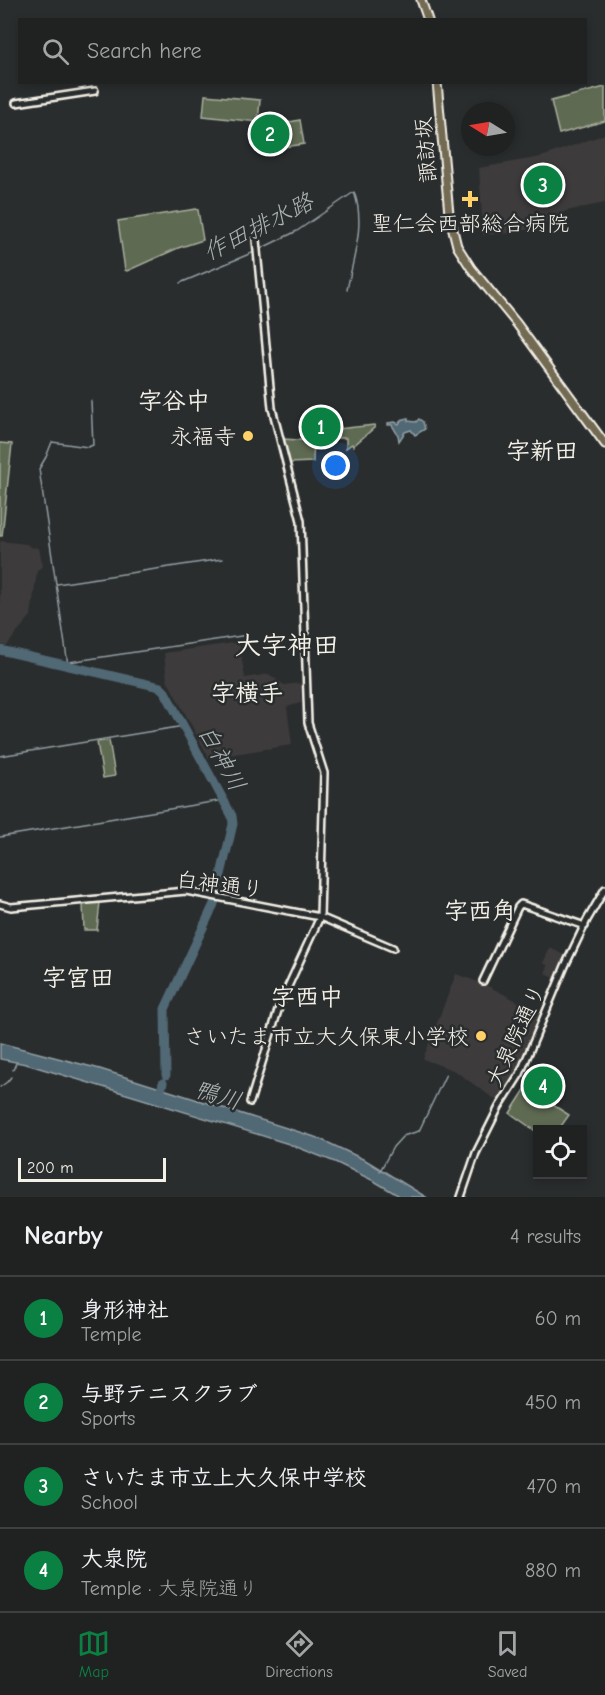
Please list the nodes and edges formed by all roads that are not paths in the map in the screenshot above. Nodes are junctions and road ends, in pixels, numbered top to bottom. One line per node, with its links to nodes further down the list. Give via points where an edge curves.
1 (421, 0): 2 (main road)
2 (427, 18)
3 (437, 84): 7 (main road, 諏訪坂, via 454,240)
4 (95, 91): 5 (street)
5 (16, 103)
6 (256, 240): 10 (street, via 272,408 301,522 308,723 324,773)
7 (605, 444)
8 (605, 889): 11 (street, 大泉院通り)
9 (0, 904): 10 (street, 白神通り, via 11,907 181,891)
10 (320, 917): 12 (street, 白神通り); 14 (street, via 280,1004)
11 (585, 926): 13 (street, via 521,904); 15 (street, 大泉院通り, via 520,1074 476,1153)
12 (393, 948)
13 (483, 981)
14 (250, 1102)
15 (461, 1197)

